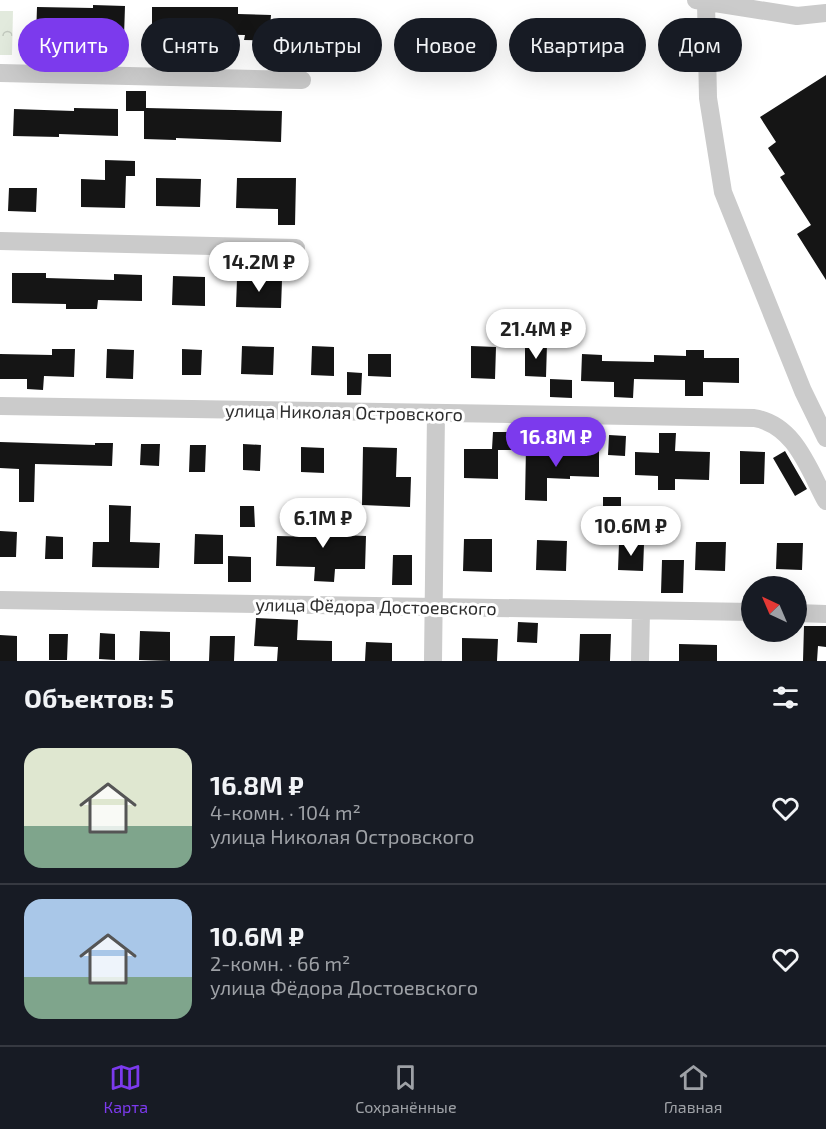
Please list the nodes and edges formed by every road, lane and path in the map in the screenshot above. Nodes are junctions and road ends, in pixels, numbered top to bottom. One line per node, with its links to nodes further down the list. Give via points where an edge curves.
1 (701, 1): 2 (street, via 797,16); 9 (street, via 708,98 723,192 803,391)
2 (826, 13)
3 (0, 73): 4 (street)
4 (302, 80)
5 (0, 241): 6 (street)
6 (297, 248)
7 (0, 406): 8 (street, улица Николая Островского)
8 (436, 413): 10 (street, улица Николая Островского, via 762,420 792,439); 12 (street)
9 (826, 438)
10 (826, 501)
11 (0, 600): 12 (street, улица Фёдора Достоевского)
12 (434, 607): 13 (street, улица Фёдора Достоевского); 17 (street)
13 (641, 611): 14 (street, улица Фёдора Достоевского); 18 (street)
14 (741, 612)
15 (807, 613): 16 (street)
16 (826, 614)
17 (433, 661)
18 (640, 661)

